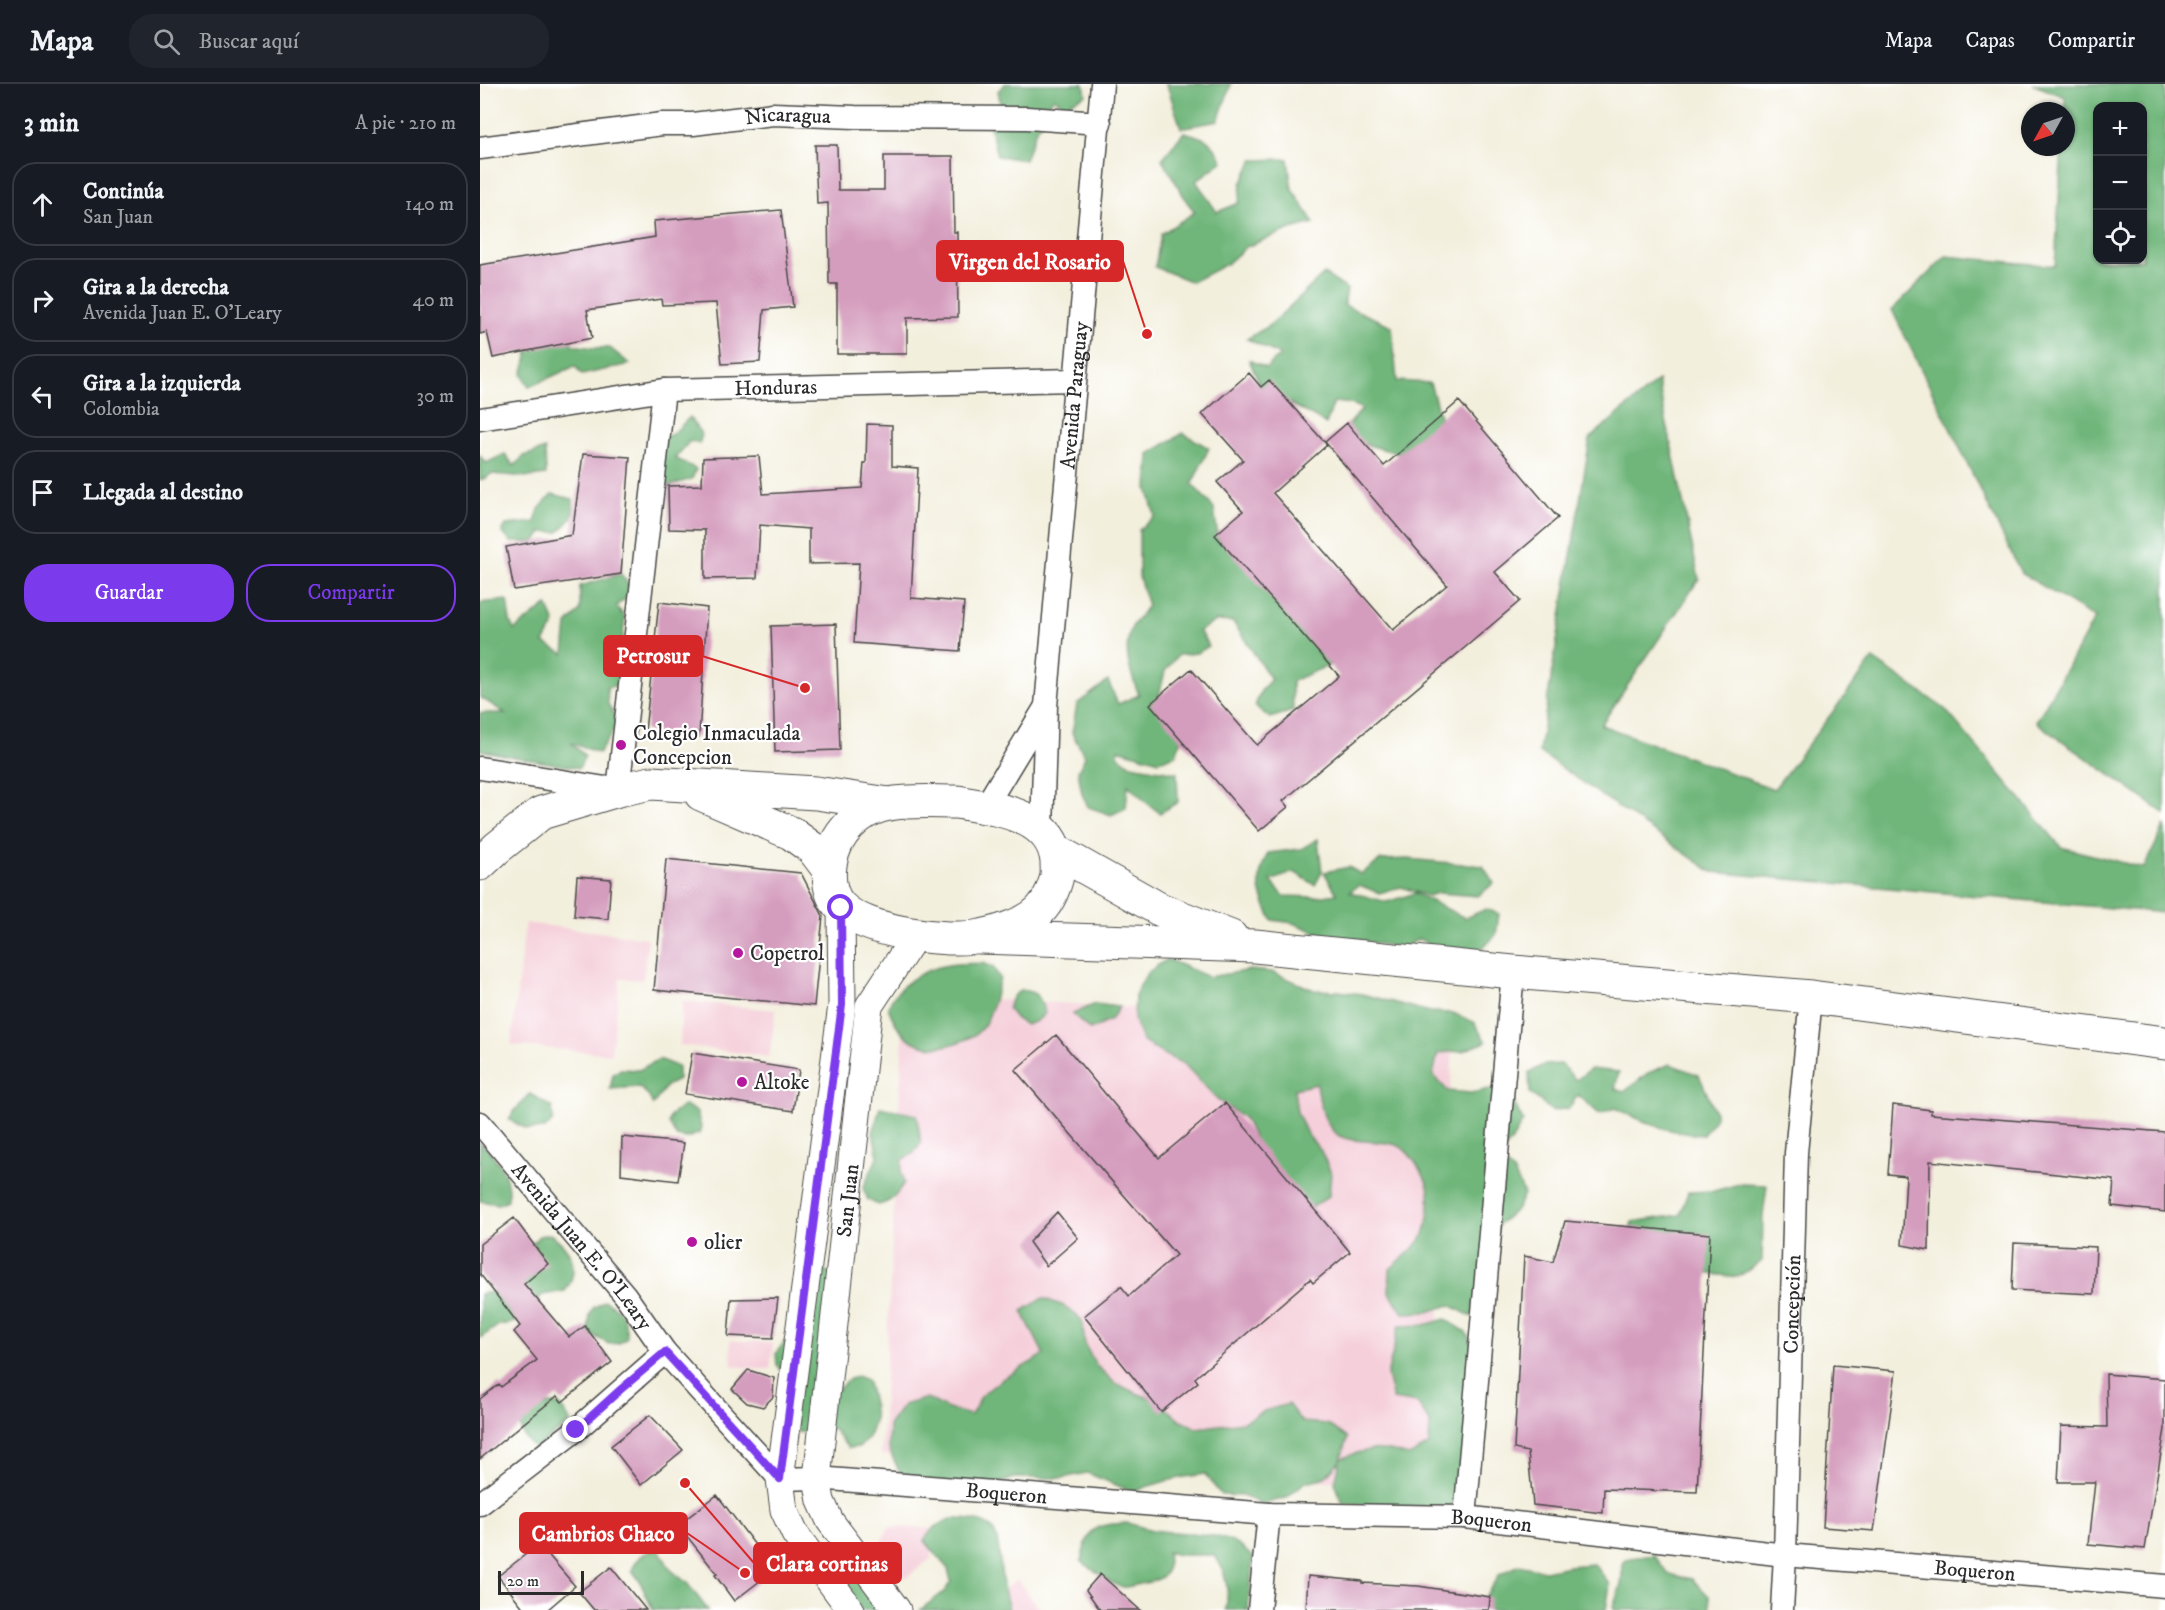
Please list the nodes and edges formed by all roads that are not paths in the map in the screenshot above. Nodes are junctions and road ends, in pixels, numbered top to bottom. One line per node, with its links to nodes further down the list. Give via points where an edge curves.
1 (1102, 84): 2 (street, Avenida Paraguay)
2 (1100, 123): 3 (street, Nicaragua, via 774,114); 4 (street, Avenida Paraguay)
3 (480, 148)
4 (1075, 380): 5 (street, Honduras); 7 (street, Avenida Paraguay)
5 (664, 390): 6 (street, Honduras); 10 (street)
6 (480, 419)
7 (1046, 706): 12 (street); 13 (street, Avenida Paraguay)
8 (480, 768): 10 (street)
9 (680, 785): 10 (highway, via 651,783); 11 (highway, via 816,793); 15 (highway, via 791,833 813,849)
10 (618, 790): 14 (highway, via 541,813)
11 (889, 804): 12 (highway, via 957,802); 15 (highway, via 871,810 849,825 832,853)
12 (985, 807): 13 (highway, via 1020,816)
13 (1049, 840): 18 (highway, via 1058,875 1052,894 1033,917); 19 (highway, via 1159,909)
14 (480, 864)
15 (830, 870): 16 (highway, via 830,888)
16 (841, 908): 17 (highway, via 861,921); 26 (street, San Juan, via 842,1005)
17 (916, 935): 18 (highway); 25 (street, San Juan, via 869,1006)
18 (979, 937): 19 (highway)
19 (1256, 946): 20 (highway)
20 (1513, 972): 21 (highway); 29 (street)
21 (1810, 998): 22 (highway); 30 (street, Concepción, via 1796,1153)
22 (2165, 1043)
23 (480, 1123): 24 (street, Avenida Juan E. O'Leary, via 625,1295)
24 (665, 1352): 26 (street, Avenida Juan E. O'Leary); 27 (street, via 576,1430)
25 (817, 1478): 26 (street, Boqueron); 28 (street, Boqueron); 33 (street, via 820,1501 830,1521)
26 (780, 1479): 32 (street, San Juan, via 784,1510 795,1534)
27 (480, 1503)
28 (1269, 1514): 29 (street, Boqueron); 34 (street)
29 (1465, 1517): 30 (street, Boqueron)
30 (1785, 1555): 31 (street, Boqueron); 35 (street, Concepción)
31 (2165, 1586)
32 (850, 1610)
33 (897, 1610)
34 (1259, 1610)
35 (1782, 1610)

